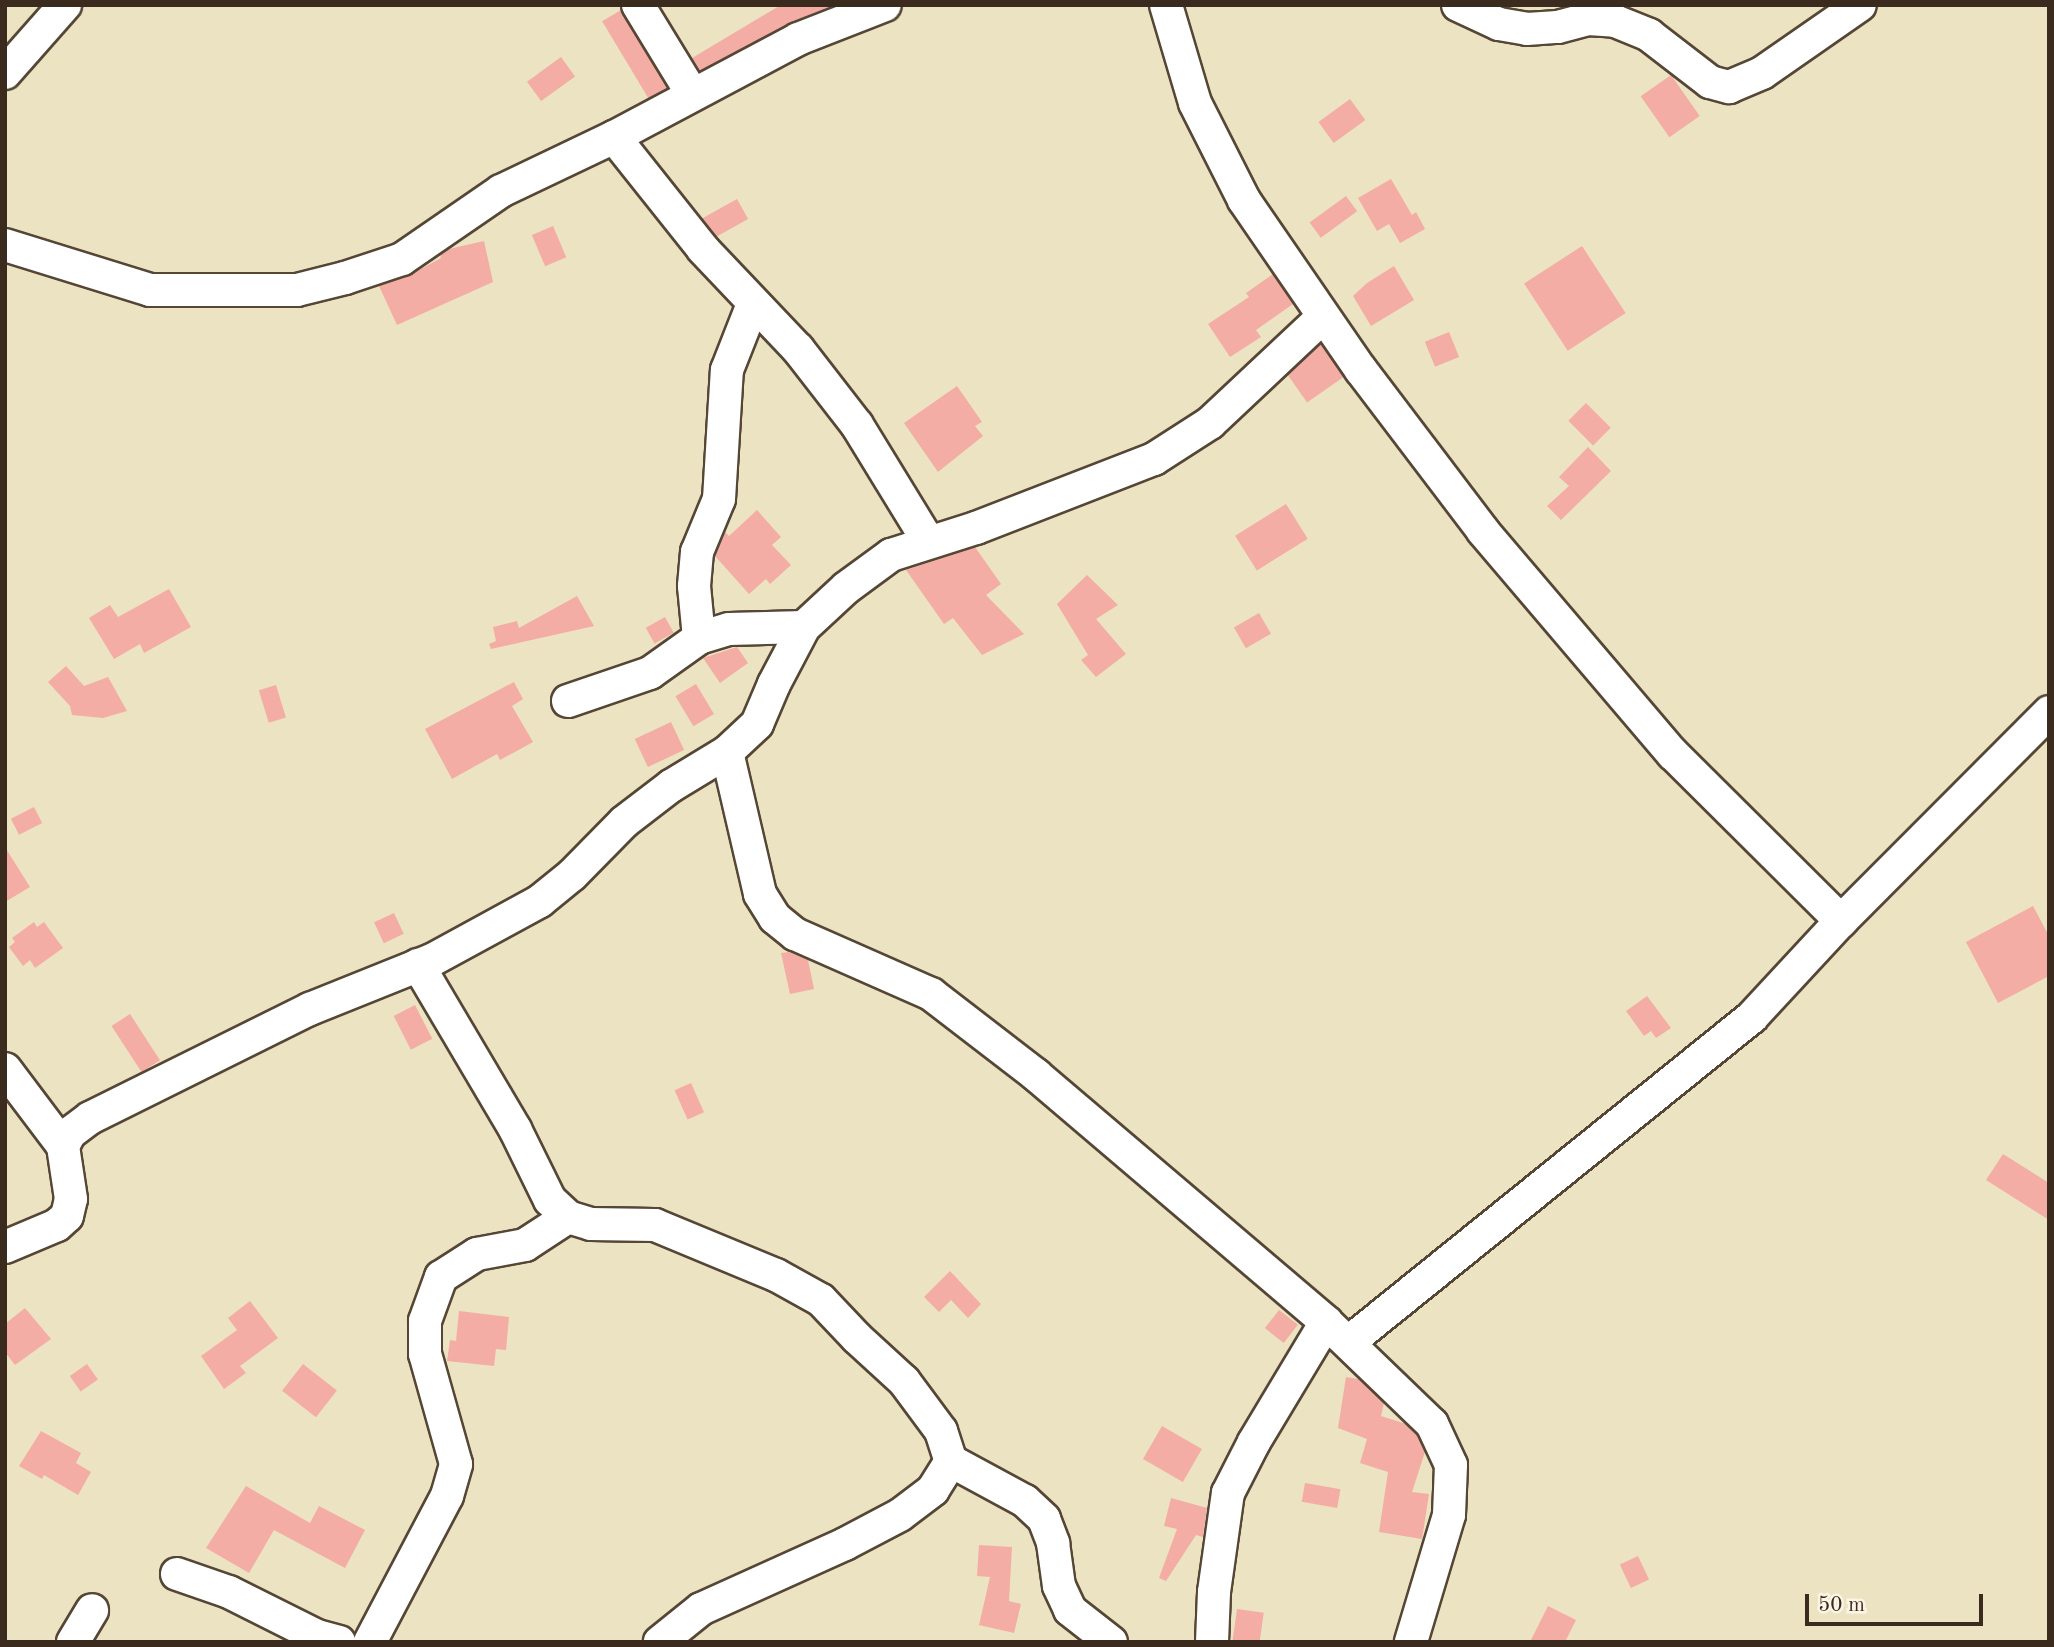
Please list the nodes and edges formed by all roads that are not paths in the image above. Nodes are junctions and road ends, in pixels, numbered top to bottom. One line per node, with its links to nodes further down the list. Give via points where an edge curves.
1 (65, 5): 7 (street)
2 (638, 5): 8 (street)
3 (885, 5): 8 (street, via 798,38)
4 (1166, 5): 12 (street, via 1195,103 1244,200)
5 (1458, 5): 6 (street, via 1499,24 1527,29 1588,19 1615,20 1649,35 1710,82 1728,87 1762,73)
6 (1860, 5)
7 (5, 73)
8 (693, 96): 9 (street)
9 (614, 138): 10 (street, via 501,191 402,258 297,290 150,290); 11 (street)
10 (5, 245)
11 (753, 304): 13 (street, via 798,349 857,425); 15 (street, via 727,370 719,499 697,552 694,586)
12 (1323, 317): 13 (street, via 1210,424 1154,459 976,528); 19 (street, via 1483,531 1673,754)
13 (928, 541): 14 (street, via 891,555)
14 (804, 627): 15 (street, via 729,629); 18 (street, via 757,724)
15 (699, 638): 16 (street, via 650,673)
16 (568, 701)
17 (2049, 712): 19 (street)
18 (727, 752): 20 (street, via 624,822 540,901); 25 (street, via 760,894 775,918 795,934 931,994 1036,1075)
19 (1841, 921): 25 (street, via 1752,1017)
20 (418, 965): 22 (street, via 310,1009 90,1118 70,1133); 23 (street, via 515,1129 550,1200)
21 (5, 1069): 22 (street)
22 (63, 1146): 24 (street, via 71,1199 67,1216 57,1225)
23 (568, 1217): 26 (street, via 591,1224 655,1225 776,1275 821,1300 904,1381 941,1431); 31 (street, via 525,1245 477,1254 441,1277 425,1321 425,1354 456,1464 447,1496)
24 (5, 1247)
25 (1338, 1332): 34 (street, via 1254,1441 1228,1493); 35 (street, via 1432,1424 1451,1465 1448,1515)
26 (951, 1461): 32 (street, via 933,1490 900,1515 701,1609); 33 (street, via 1025,1501 1044,1519 1053,1543 1059,1586 1070,1610)
27 (177, 1574): 30 (street, via 229,1592 317,1636)
28 (92, 1610): 29 (street)
29 (73, 1642)
30 (339, 1642)
31 (370, 1642)
32 (660, 1642)
33 (1111, 1642)
34 (1212, 1642)
35 (1411, 1642)

